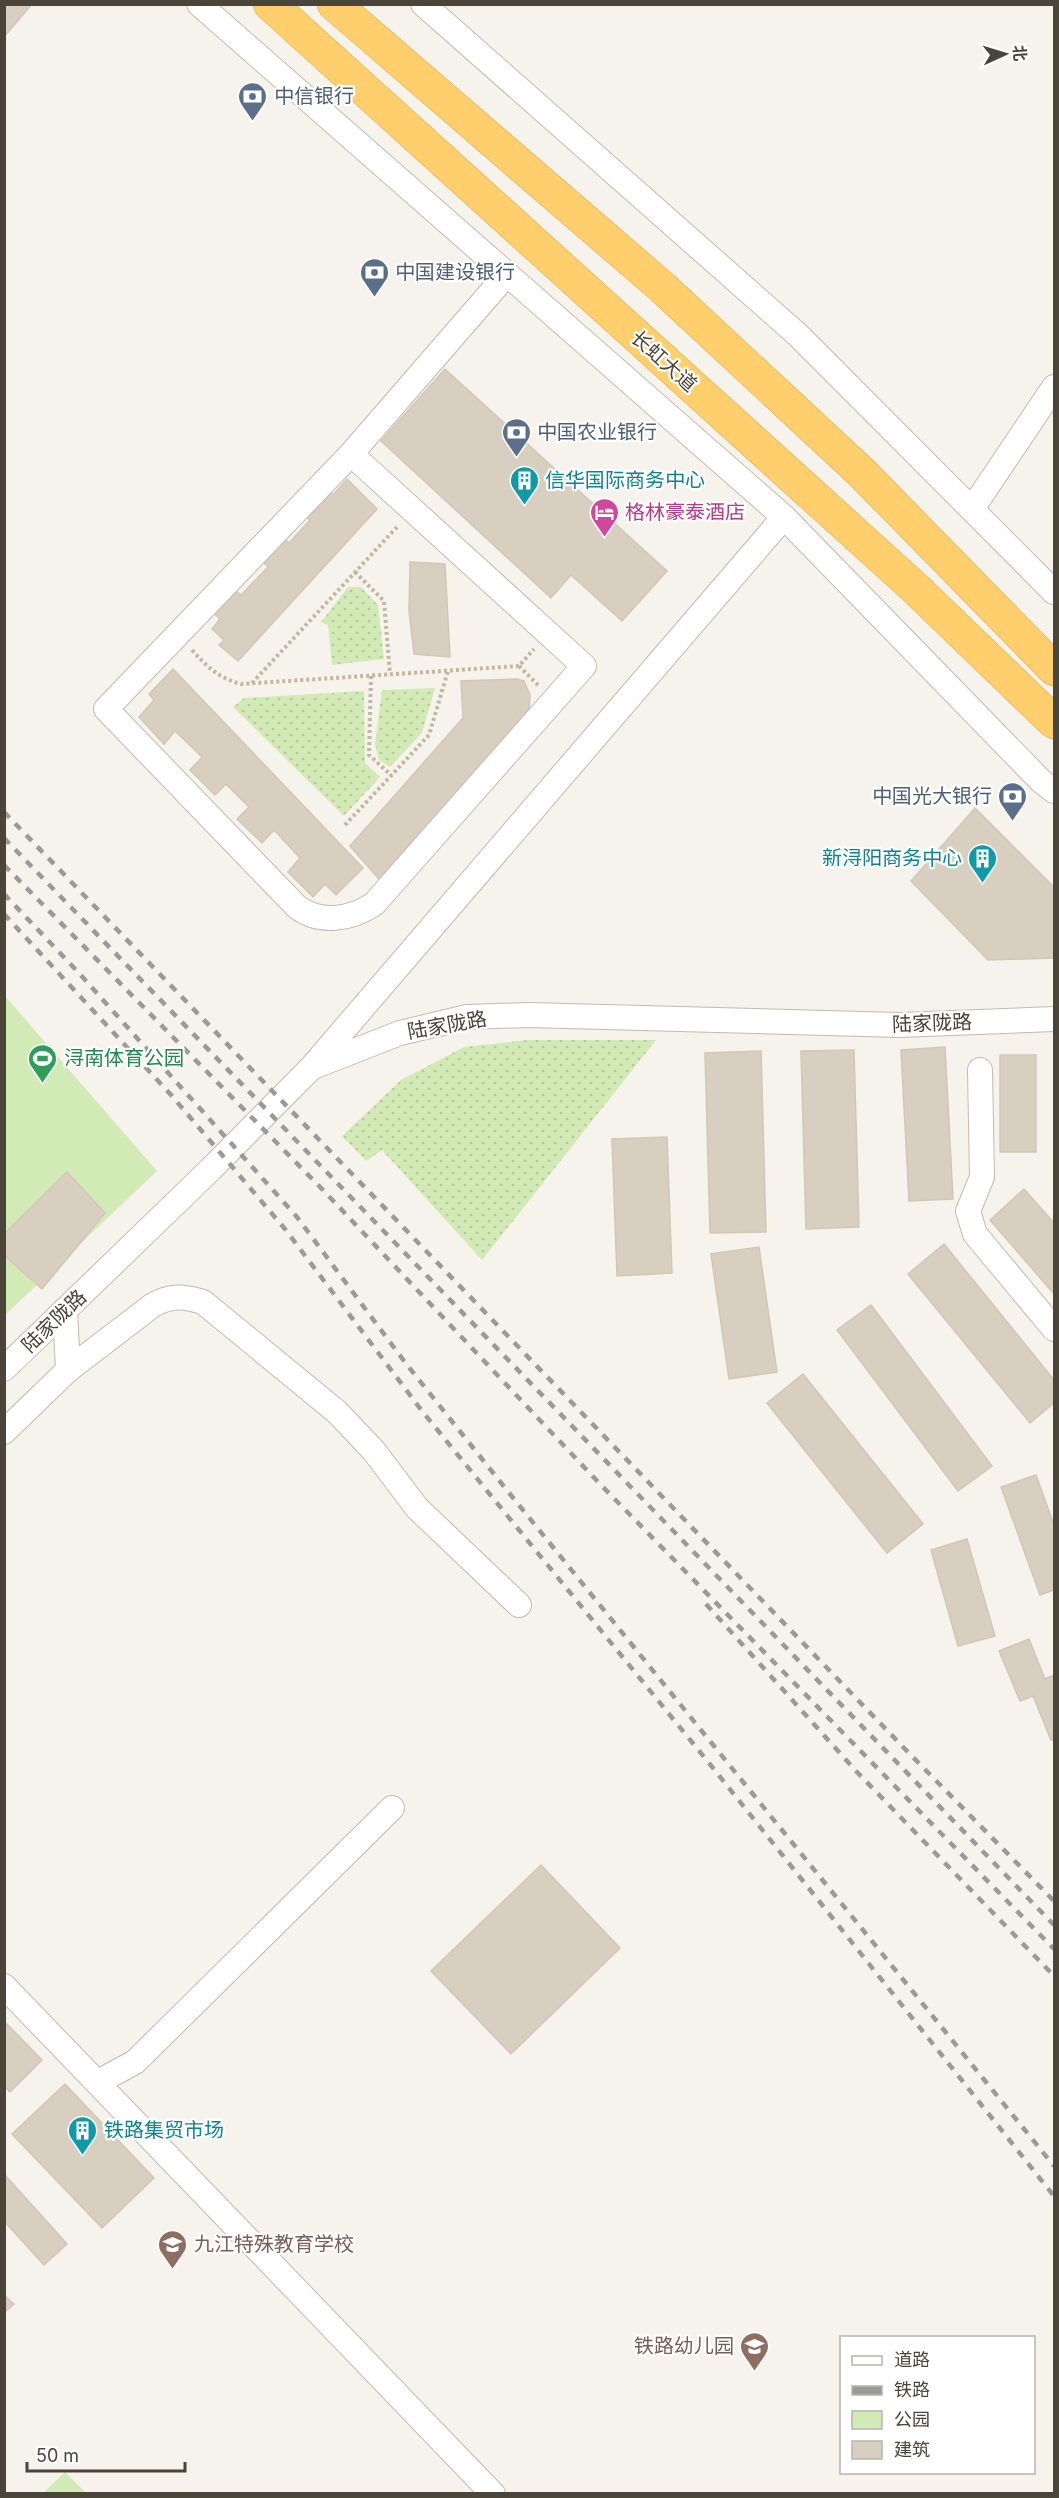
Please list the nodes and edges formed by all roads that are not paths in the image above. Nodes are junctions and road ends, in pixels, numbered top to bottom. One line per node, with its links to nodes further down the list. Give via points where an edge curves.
1 (199, 4): 5 (street)
2 (270, 4): 12 (highway, 长虹大道, via 906,580)
3 (334, 4): 11 (highway, via 663,288 862,473)
4 (423, 4): 8 (street, via 798,335)
5 (507, 274): 7 (street); 9 (street)
6 (1054, 387): 8 (street)
7 (351, 454): 7 (street, via 584,666 374,904 349,916 324,918 308,915 297,907 106,709)
8 (972, 509): 10 (street)
9 (783, 517): 13 (street); 15 (street)
10 (1054, 592)
11 (1054, 669)
12 (1054, 722)
13 (1054, 791)
14 (1054, 1019): 15 (street, 陆家陇路, via 900,1025 529,1015 467,1017 400,1033)
15 (310, 1068): 17 (street, 陆家陇路)
16 (980, 1070): 18 (street, via 982,1178 968,1211 975,1234)
17 (65, 1311): 19 (street, 陆家陇路); 20 (street)
18 (1054, 1329)
19 (4, 1369)
20 (68, 1370): 21 (street); 22 (street, via 165,1299 182,1296 203,1302 337,1412 374,1451 417,1508)
21 (4, 1432)
22 (519, 1605)
23 (392, 1808): 25 (street, via 135,2062)
24 (4, 1986): 25 (street)
25 (98, 2082): 26 (street)
26 (493, 2493)

